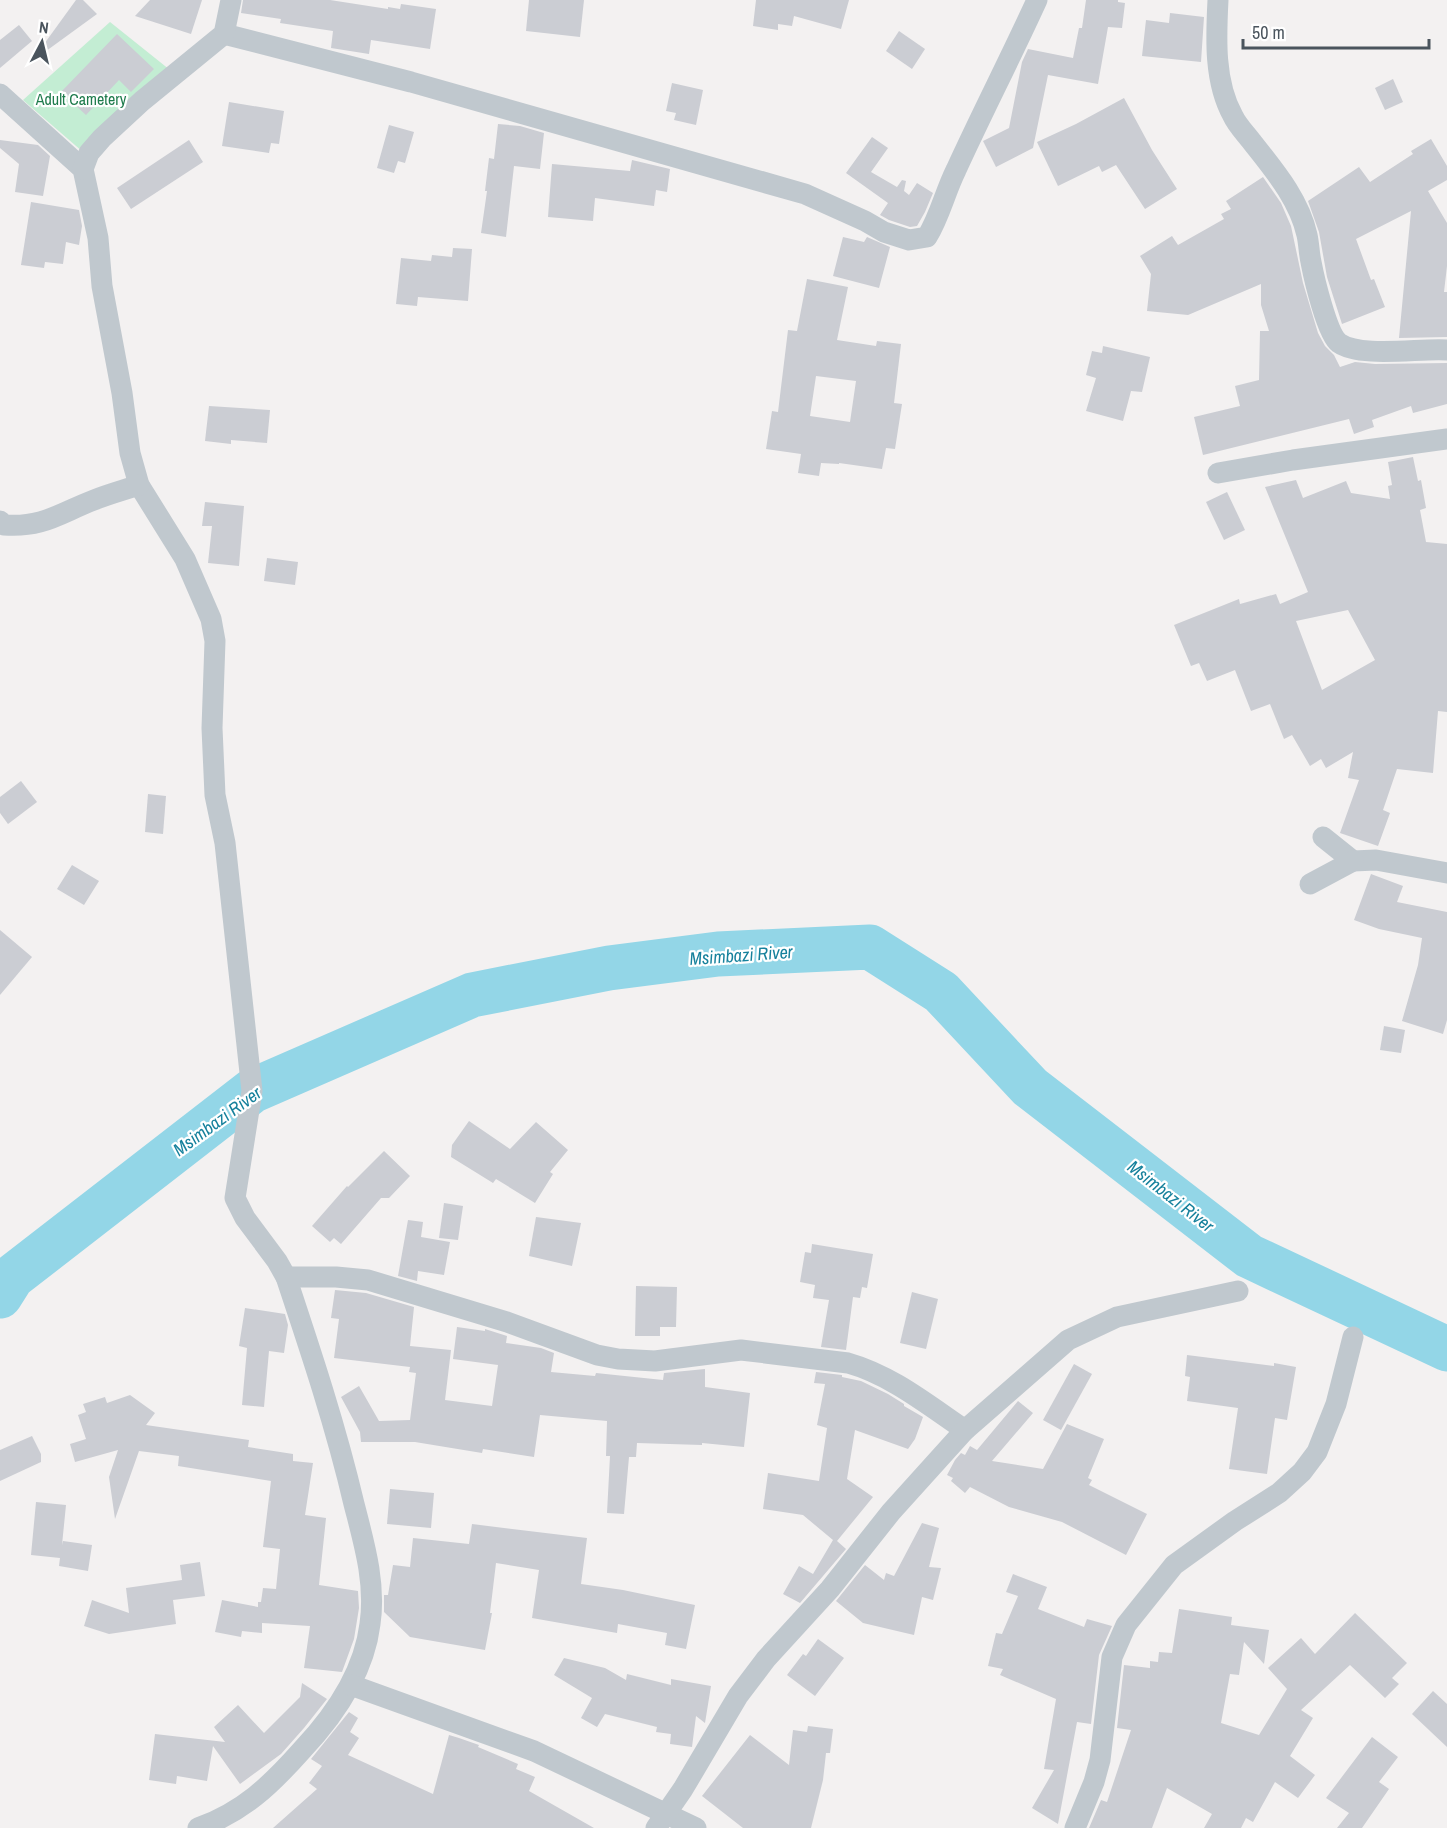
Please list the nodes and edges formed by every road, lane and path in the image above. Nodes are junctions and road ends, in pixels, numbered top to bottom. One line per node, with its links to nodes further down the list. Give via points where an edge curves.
1 (231, 0): 4 (street)
2 (1037, 0): 4 (street, via 955,171 935,224 927,237 909,240 806,194 411,82)
3 (1218, 0): 7 (street, via 1219,77 1229,107 1295,201 1307,235 1317,288 1336,341 1345,347 1370,351)
4 (224, 34): 6 (street, via 102,138 89,153)
5 (0, 94): 6 (street)
6 (83, 169): 10 (street, via 98,238 130,453)
7 (1447, 350)
8 (1447, 439): 9 (street)
9 (1218, 472)
10 (139, 485): 11 (street, via 34,524 4,525); 16 (street, via 185,559 211,619 215,641 215,795 225,843 252,1091 235,1198)
11 (0, 521)
12 (1323, 837): 13 (street)
13 (1353, 861): 14 (street, via 1376,860); 15 (street)
14 (1447, 873)
15 (1310, 884)
16 (286, 1277): 19 (street, via 368,1280 618,1359 655,1361 741,1350 848,1363 903,1388); 20 (street, via 341,1448 366,1546 372,1605 370,1627)
17 (1238, 1292): 19 (street, via 1117,1317 1068,1340)
18 (1353, 1337): 24 (street, via 1336,1404 1317,1452 1302,1472 1279,1493 1174,1565 1126,1625 1112,1658 1100,1760)
19 (965, 1430): 21 (street, via 766,1659 738,1696)
20 (351, 1685): 21 (street, via 534,1751); 22 (street, via 315,1736 268,1787 242,1806)
21 (660, 1821): 23 (street)
22 (198, 1828)
23 (696, 1828)
24 (1075, 1828)

